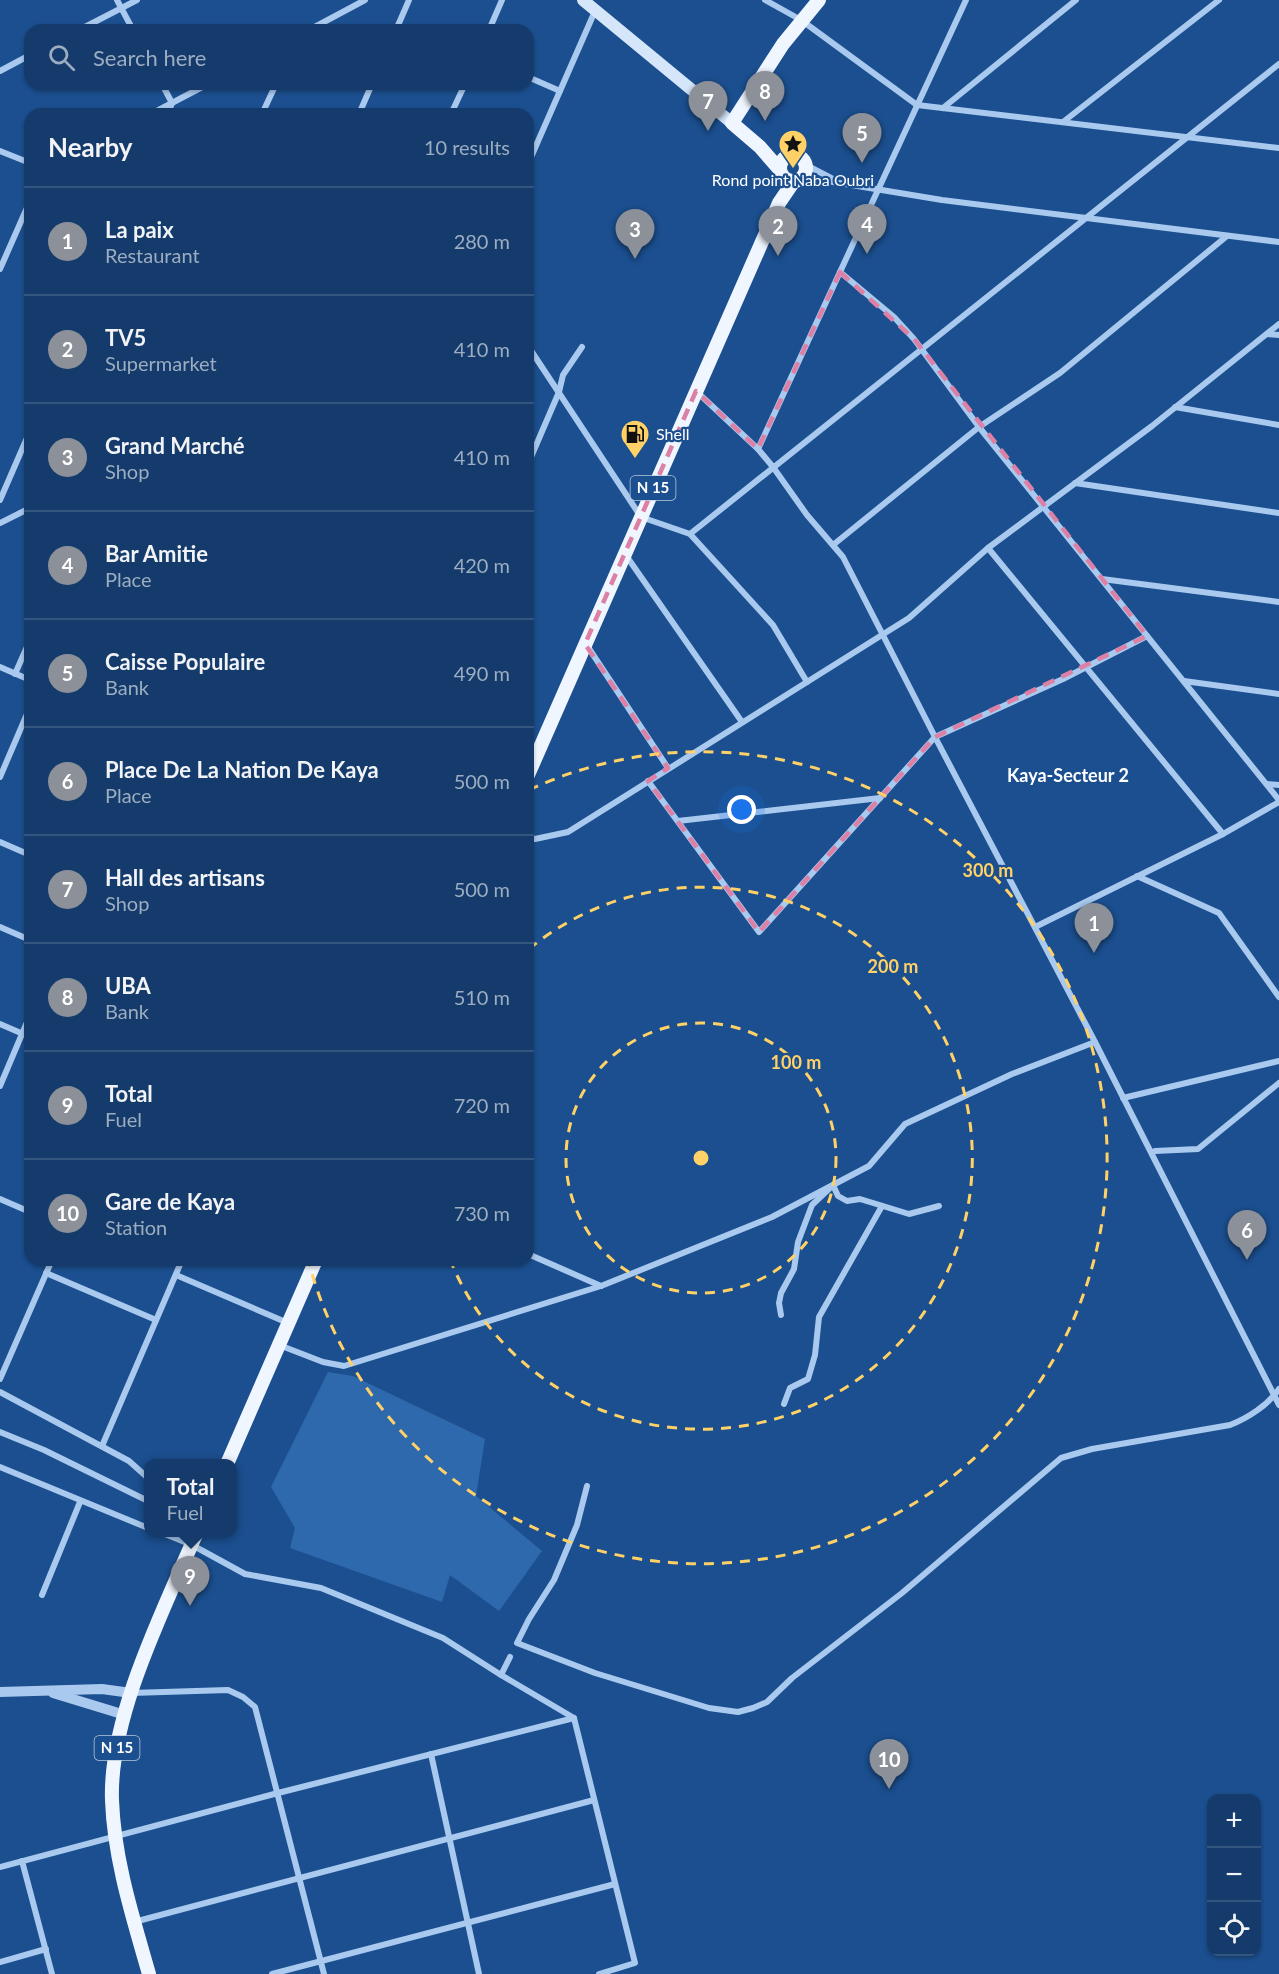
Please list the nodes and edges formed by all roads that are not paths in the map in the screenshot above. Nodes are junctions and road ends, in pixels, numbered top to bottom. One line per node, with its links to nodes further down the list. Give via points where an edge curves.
1 (117, 0): 12 (street)
2 (137, 0): 12 (street)
3 (365, 0): 17 (street)
4 (409, 0): 18 (street)
5 (502, 0): 19 (street)
6 (583, 0): 13 (main road)
7 (765, 0): 14 (street)
8 (819, 0): 14 (main road)
9 (966, 0): 31 (street)
10 (1076, 0): 37 (street)
11 (1219, 0): 38 (street)
12 (122, 8): 15 (street); 16 (street)
13 (595, 11): 29 (street); 39 (main road)
14 (801, 20): 31 (street); 39 (main road)
15 (91, 24)
16 (130, 24)
17 (320, 24)
18 (399, 24)
19 (492, 24)
20 (24, 58): 22 (street)
21 (1279, 64): 40 (street)
22 (0, 71)
23 (534, 79): 29 (street)
24 (165, 90): 30 (street)
25 (197, 90): 30 (street)
26 (273, 90): 34 (street)
27 (369, 90): 35 (street)
28 (462, 90): 36 (street)
29 (560, 91): 43 (street)
30 (172, 103): 32 (street); 33 (street)
31 (917, 105): 37 (street); 49 (street)
32 (162, 108)
33 (170, 108)
34 (265, 108)
35 (362, 108)
36 (454, 108)
37 (943, 108): 38 (street)
38 (1063, 122): 40 (street)
39 (732, 123): 41 (main road)
40 (1187, 137): 42 (street); 51 (street)
41 (760, 147): 45 (main road); 47 (main road)
42 (1279, 148)
43 (534, 150)
44 (0, 151): 46 (street)
45 (786, 156): 47 (main road, N 15, via 780,165); 47 (main road, via 804,159)
46 (24, 161)
47 (793, 174): 48 (street); 48 (street); 62 (main road, N 15)
48 (839, 182): 49 (street)
49 (878, 190): 51 (street); 55 (street)
50 (24, 215): 54 (street)
51 (1086, 218): 52 (street); 60 (street)
52 (1227, 236): 53 (street); 66 (street, via 1060,373)
53 (1279, 242)
54 (0, 269)
55 (840, 272): 60 (street, via 894,317); 68 (street)
56 (1279, 324): 57 (street)
57 (1267, 334): 58 (street); 64 (street)
58 (1279, 335)
59 (582, 347): 63 (street, via 563,375)
60 (921, 348): 66 (street); 70 (street)
61 (534, 355): 63 (street)
62 (696, 391): 68 (street); 76 (main road, N 15)
63 (559, 392): 69 (street); 76 (street)
64 (1175, 407): 65 (street); 71 (street)
65 (1279, 424)
66 (979, 427): 73 (street); 79 (street)
67 (24, 445): 72 (street)
68 (758, 449): 70 (street)
69 (534, 450)
70 (773, 467): 78 (street); 79 (street)
71 (1075, 483): 73 (street); 75 (street)
72 (0, 500)
73 (1043, 507): 80 (street); 82 (street)
74 (24, 511): 77 (street)
75 (1279, 513)
76 (640, 517): 78 (street); 81 (main road, N 15)
77 (0, 523)
78 (690, 534): 93 (street, via 773,625)
79 (833, 545): 84 (street)
80 (988, 548): 84 (street, via 909,618); 89 (street)
81 (624, 554): 86 (main road, N 15); 96 (street)
82 (1102, 579): 83 (street); 85 (street)
83 (1279, 602)
84 (883, 635): 93 (street); 97 (street)
85 (1148, 636): 89 (street); 92 (street)
86 (585, 644): 98 (main road, N 15); 99 (street)
87 (24, 654): 90 (street)
88 (0, 667): 90 (street)
89 (1086, 667): 97 (street); 107 (street)
90 (15, 674): 91 (street)
91 (24, 678)
92 (1184, 681): 94 (street); 102 (street)
93 (807, 682): 96 (street)
94 (1279, 694)
95 (24, 721): 100 (street)
96 (742, 722): 99 (street)
97 (935, 737): 104 (street); 113 (street)
98 (534, 761)
99 (668, 768): 101 (street)
100 (0, 777)
101 (648, 781): 106 (street); 108 (street, via 568,832)
102 (1267, 784): 103 (street); 105 (street)
103 (1279, 785)
104 (880, 798): 106 (street); 106 (street, via 759,932)
105 (1279, 801): 107 (street)
106 (678, 821)
107 (1223, 834): 111 (street)
108 (534, 839)
109 (0, 842): 110 (street)
110 (24, 852)
111 (1137, 876): 113 (street); 115 (street, via 1219,913)
112 (0, 927): 114 (street)
113 (1035, 927): 119 (street)
114 (24, 937)
115 (1279, 997)
116 (0, 1024): 118 (street)
117 (24, 1029): 118 (street)
118 (22, 1034): 122 (street)
119 (1095, 1042): 123 (street); 125 (street, via 1012,1074 905,1124 869,1166)
120 (1279, 1060): 123 (street)
121 (1279, 1083): 124 (street, via 1198,1149)
122 (0, 1086)
123 (1123, 1098): 144 (street)
124 (1155, 1151)
125 (833, 1185): 127 (street, via 838,1196 847,1201 860,1199); 136 (street, via 772,1217); 137 (street, via 812,1205 798,1242 794,1269 781,1293)
126 (0, 1199): 129 (street)
127 (882, 1206): 128 (street, via 909,1214); 145 (street, via 819,1317 808,1379 790,1388)
128 (939, 1206)
129 (24, 1209)
130 (534, 1257): 136 (street)
131 (49, 1266): 134 (street)
132 (180, 1266): 135 (street)
133 (313, 1266): 139 (main road)
134 (46, 1272): 138 (street); 141 (street)
135 (176, 1275): 138 (street); 139 (street)
136 (601, 1286): 140 (street, via 344,1366)
137 (781, 1315)
138 (156, 1320): 148 (street)
139 (288, 1324): 140 (main road)
140 (279, 1345): 149 (main road)
141 (0, 1378)
142 (1279, 1389): 144 (street)
143 (0, 1392): 148 (street)
144 (1274, 1396): 146 (street); 152 (street, via 1230,1425 1060,1458 767,1702 738,1712 709,1708 595,1673 517,1643 554,1580 577,1525)
145 (784, 1404)
146 (1279, 1406)
147 (0, 1432): 153 (street)
148 (102, 1446): 151 (street)
149 (229, 1459)
150 (0, 1467): 154 (street)
151 (144, 1474)
152 (587, 1486)
153 (144, 1499)
154 (80, 1502): 155 (street); 157 (street)
155 (144, 1526)
156 (194, 1539): 159 (street, via 245,1574 321,1588 453,1643); 162 (main road, N 15)
157 (42, 1595)
158 (510, 1657): 159 (street)
159 (501, 1675): 164 (street)
160 (47, 1691): 161 (street); 162 (street, via 102,1689); 163 (street)
161 (0, 1692)
162 (131, 1693): 163 (main road, N 15); 166 (street, via 228,1690 243,1697 255,1707)
163 (125, 1715): 168 (main road, N 15, via 112,1771)
164 (574, 1718): 165 (street); 167 (street)
165 (431, 1754): 166 (street); 169 (street)
166 (278, 1793): 168 (street); 172 (street)
167 (594, 1800): 169 (street); 173 (street)
168 (115, 1837): 170 (street); 174 (main road, N 15)
169 (449, 1839): 172 (street); 175 (street)
170 (22, 1861): 171 (street); 176 (street)
171 (0, 1867)
172 (299, 1878): 174 (street); 177 (street)
173 (615, 1884): 175 (street); 184 (street, via 635,1963)
174 (134, 1922): 180 (main road, N 15)
175 (468, 1923): 177 (street); 183 (street)
176 (46, 1949): 178 (street); 179 (street)
177 (321, 1961): 181 (street); 182 (street)
178 (0, 1962)
179 (52, 1974)
180 (149, 1974)
181 (272, 1974)
182 (324, 1974)
183 (479, 1974)
184 (599, 1974)

